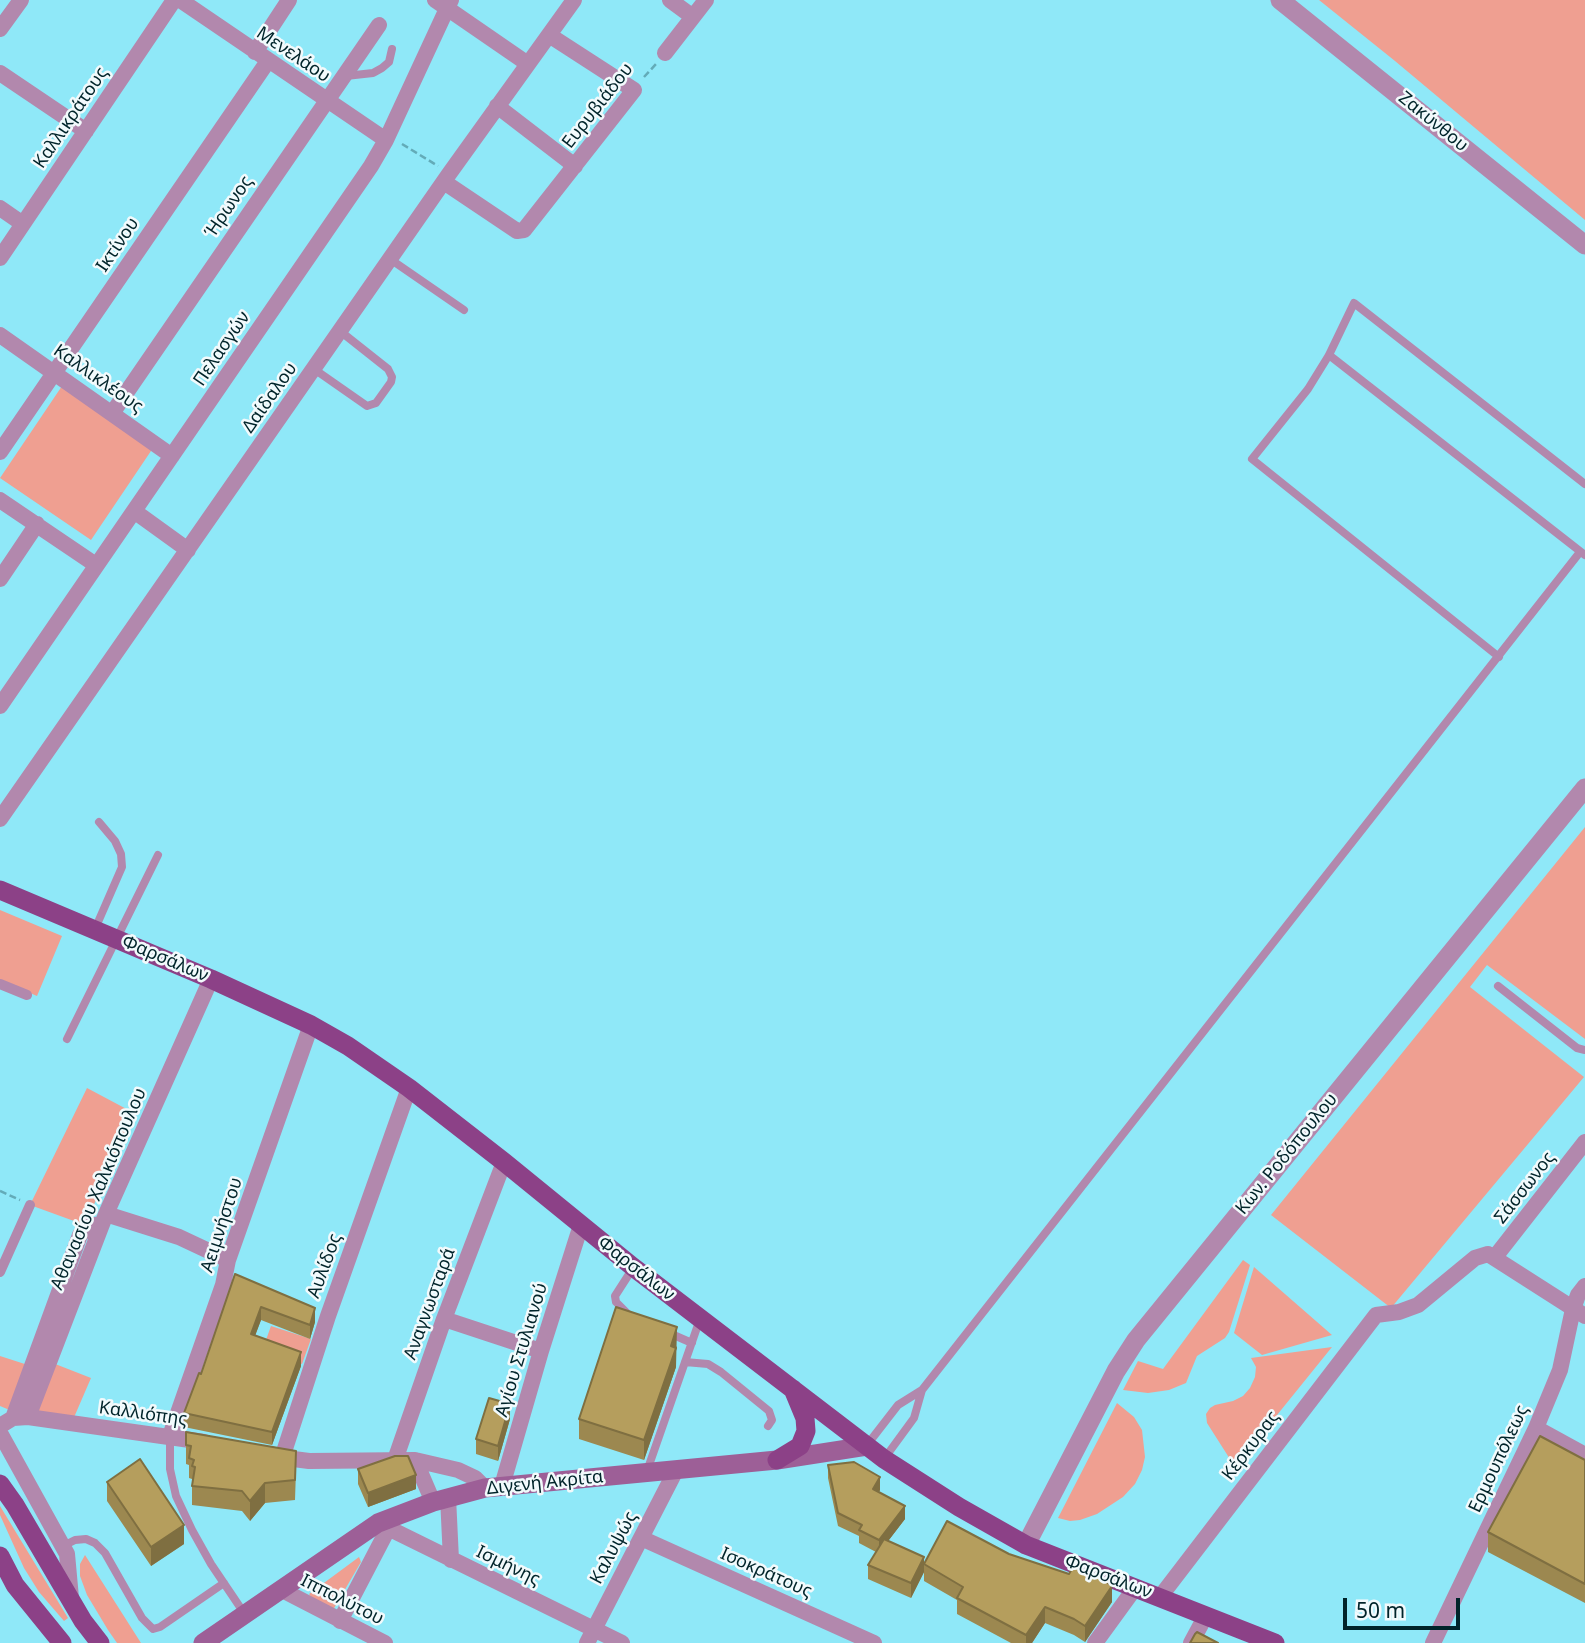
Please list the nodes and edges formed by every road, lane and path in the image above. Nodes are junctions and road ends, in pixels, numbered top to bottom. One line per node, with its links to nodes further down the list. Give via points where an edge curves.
1 (21, 0): 12 (street)
2 (174, 0): 23 (street, Καλλικράτους)
3 (180, 0): 16 (street, Μενελάου)
4 (289, 0): 16 (street, Ικτίνου)
5 (574, 0): 13 (street, Δαίδαλου)
6 (670, 0): 10 (street)
7 (706, 0): 10 (street)
8 (1280, 0): 29 (street, Ζακύνθου)
9 (445, 3): 17 (street); 24 (street, Πελασγών)
10 (693, 17): 15 (street)
11 (379, 25): 19 (street, Ήρωνος)
12 (0, 29)
13 (549, 35): 17 (street, Δαίδαλου); 20 (street)
14 (392, 49): 19 (lane, via 382,68)
15 (665, 53): 20 (path, Ευρυβιάδου)
16 (261, 56): 21 (street, Μενελάου); 37 (street, Ικτίνου)
17 (528, 64): 22 (street, Δαίδαλου)
18 (0, 73): 23 (street)
19 (345, 76): 21 (street, Ήρωνος)
20 (634, 90): 25 (street, Ευρυβιάδου)
21 (326, 100): 24 (street, Μενελάου); 38 (street, Ήρωνος)
22 (498, 106): 25 (street); 26 (street, Δαίδαλου)
23 (86, 131): 28 (street, Καλλικράτους)
24 (387, 137): 26 (path); 40 (street, Πελασγών)
25 (575, 166): 26 (street, Ευρυβιάδου, via 528,227 517,231)
26 (446, 178): 31 (street, Δαίδαλου)
27 (0, 208): 28 (street)
28 (23, 223): 30 (street, Καλλικράτους)
29 (1585, 245)
30 (0, 258)
31 (390, 258): 32 (lane); 33 (street, Δαίδαλου)
32 (464, 310)
33 (340, 331): 36 (street, Δαίδαλου); 36 (lane, via 388,369 391,382 376,402 368,405)
34 (0, 335): 37 (street, Καλλικλέους)
35 (1329, 355): 41 (lane, via 1354,303); 46 (lane); 49 (lane, via 1252,459)
36 (313, 369): 45 (street, Δαίδαλου)
37 (55, 372): 38 (street, Καλλικλέους); 39 (street, Ικτίνου)
38 (113, 412): 40 (street, Καλλικλέους)
39 (0, 452)
40 (172, 456): 43 (street, Πελασγών)
41 (1585, 484)
42 (0, 500): 44 (street)
43 (134, 511): 45 (street); 47 (street, Πελασγών)
44 (37, 524): 47 (street); 48 (street)
45 (188, 550): 52 (street, Δαίδαλου)
46 (1583, 554): 49 (lane)
47 (96, 565): 50 (street, Πελασγών)
48 (0, 579)
49 (1499, 657): 87 (lane)
50 (0, 706)
51 (1585, 788): 109 (street, Κων. Ροδόπουλου, via 1136,1340)
52 (0, 819)
53 (99, 822): 56 (lane, via 115,841 122,867)
54 (158, 855): 57 (lane)
55 (0, 890): 56 (main road, Φαρσάλων)
56 (95, 929): 57 (main road, Φαρσάλων)
57 (118, 939): 58 (main road, Φαρσάλων); 63 (lane)
58 (211, 979): 62 (main road, Φαρσάλων); 70 (street, Αθανασίου Χαλκιόπουλου)
59 (0, 984): 61 (street)
60 (1498, 986): 64 (lane)
61 (27, 995)
62 (311, 1025): 65 (main road, Φαρσάλων); 73 (street, Αειμνήστου)
63 (67, 1039)
64 (1585, 1051)
65 (409, 1088): 67 (main road, Φαρσάλων); 97 (street, Αυλίδος, via 322,1314)
66 (1585, 1142): 72 (street, Σάσσωνος)
67 (504, 1161): 71 (main road, Φαρσάλων); 79 (street, Αναγνωσταρά)
68 (0, 1191): 69 (path)
69 (30, 1205): 75 (street)
70 (104, 1219): 73 (street, via 179,1237); 88 (street, Αθανασίου Χαλκιόπουλου)
71 (582, 1225): 74 (main road, Φαρσάλων); 84 (street, Αγίου Στυλιανού)
72 (1495, 1257): 78 (street); 116 (street, Κέρκυρας, via 1475,1258 1418,1305 1372,1318)
73 (227, 1266): 76 (street); 92 (street, Αειμνήστου)
74 (633, 1267): 80 (main road, Φαρσάλων); 81 (lane, via 615,1296 622,1309)
75 (0, 1272)
76 (242, 1281)
77 (1585, 1286): 78 (street, Ερμουπόλεως, via 1578,1295)
78 (1579, 1312): 90 (street, Ερμουπόλεως)
79 (444, 1319): 84 (street); 99 (street, Αναγνωσταρά)
80 (700, 1319): 83 (lane); 86 (main road, Φαρσάλων)
81 (641, 1320)
82 (666, 1332): 83 (lane)
83 (692, 1343): 85 (lane)
84 (541, 1351): 105 (street, Αγίου Στυλιανού)
85 (685, 1362): 89 (lane, via 708,1364 721,1372 769,1411 772,1420); 103 (lane)
86 (792, 1388): 94 (main road, Φαρσάλων); 101 (main road, via 806,1431 800,1446)
87 (922, 1390): 94 (lane, via 898,1405); 98 (lane, via 914,1418)
88 (14, 1421): 92 (street, Καλλιόπης)
89 (768, 1426)
90 (1536, 1428): 96 (street); 131 (street, Ερμουπόλεως)
91 (0, 1433): 110 (street)
92 (170, 1436): 93 (street, Καλλιόπης); 113 (lane, via 176,1496)
93 (224, 1446)
94 (867, 1446): 98 (main road, Φαρσάλων); 101 (main road, Διγενή Ακρίτα)
95 (260, 1453): 97 (street)
96 (1585, 1455)
97 (282, 1458): 99 (street)
98 (884, 1459): 109 (main road, Φαρσάλων)
99 (395, 1460): 100 (street)
100 (415, 1460): 105 (street, via 458,1470); 106 (street)
101 (777, 1460): 102 (main road, Διγενή Ακρίτα)
102 (676, 1470): 103 (main road, Διγενή Ακρίτα); 108 (street, Καλυψώς)
103 (646, 1474): 105 (main road, Διγενή Ακρίτα)
104 (0, 1484): 117 (main road)
105 (494, 1487): 106 (main road, Διγενή Ακρίτα)
106 (440, 1500): 107 (main road, Διγενή Ακρίτα); 112 (street)
107 (383, 1526): 112 (street, Ισμήνης); 115 (main road, Διγενή Ακρίτα); 120 (street)
108 (641, 1538): 121 (street, Καλυψώς); 127 (street, Ισοκράτους)
109 (1026, 1545): 114 (main road, Φαρσάλων)
110 (63, 1546): 113 (lane, via 86,1539 95,1544 153,1629); 117 (street)
111 (0, 1556): 123 (main road, via 15,1585)
112 (451, 1560): 121 (street, Ισμήνης)
113 (224, 1583): 118 (lane)
114 (1135, 1588): 116 (main road, Φαρσάλων); 128 (street)
115 (282, 1590): 118 (main road, Διγενή Ακρίτα); 120 (street, Ιππολύτου)
116 (1160, 1597): 119 (main road, Φαρσάλων)
117 (71, 1600): 124 (main road)
118 (246, 1615): 122 (main road, Διγενή Ακρίτα)
119 (1205, 1617): 129 (street); 130 (main road, Φαρσάλων)
120 (340, 1621): 125 (street, Ιππολύτου)
121 (590, 1636): 126 (street, Ισμήνης)
122 (212, 1640)
123 (62, 1643)
124 (100, 1643)
125 (385, 1643)
126 (622, 1643)
127 (874, 1643)
128 (1095, 1643)
129 (1191, 1643)
130 (1275, 1643)
131 (1433, 1643)

